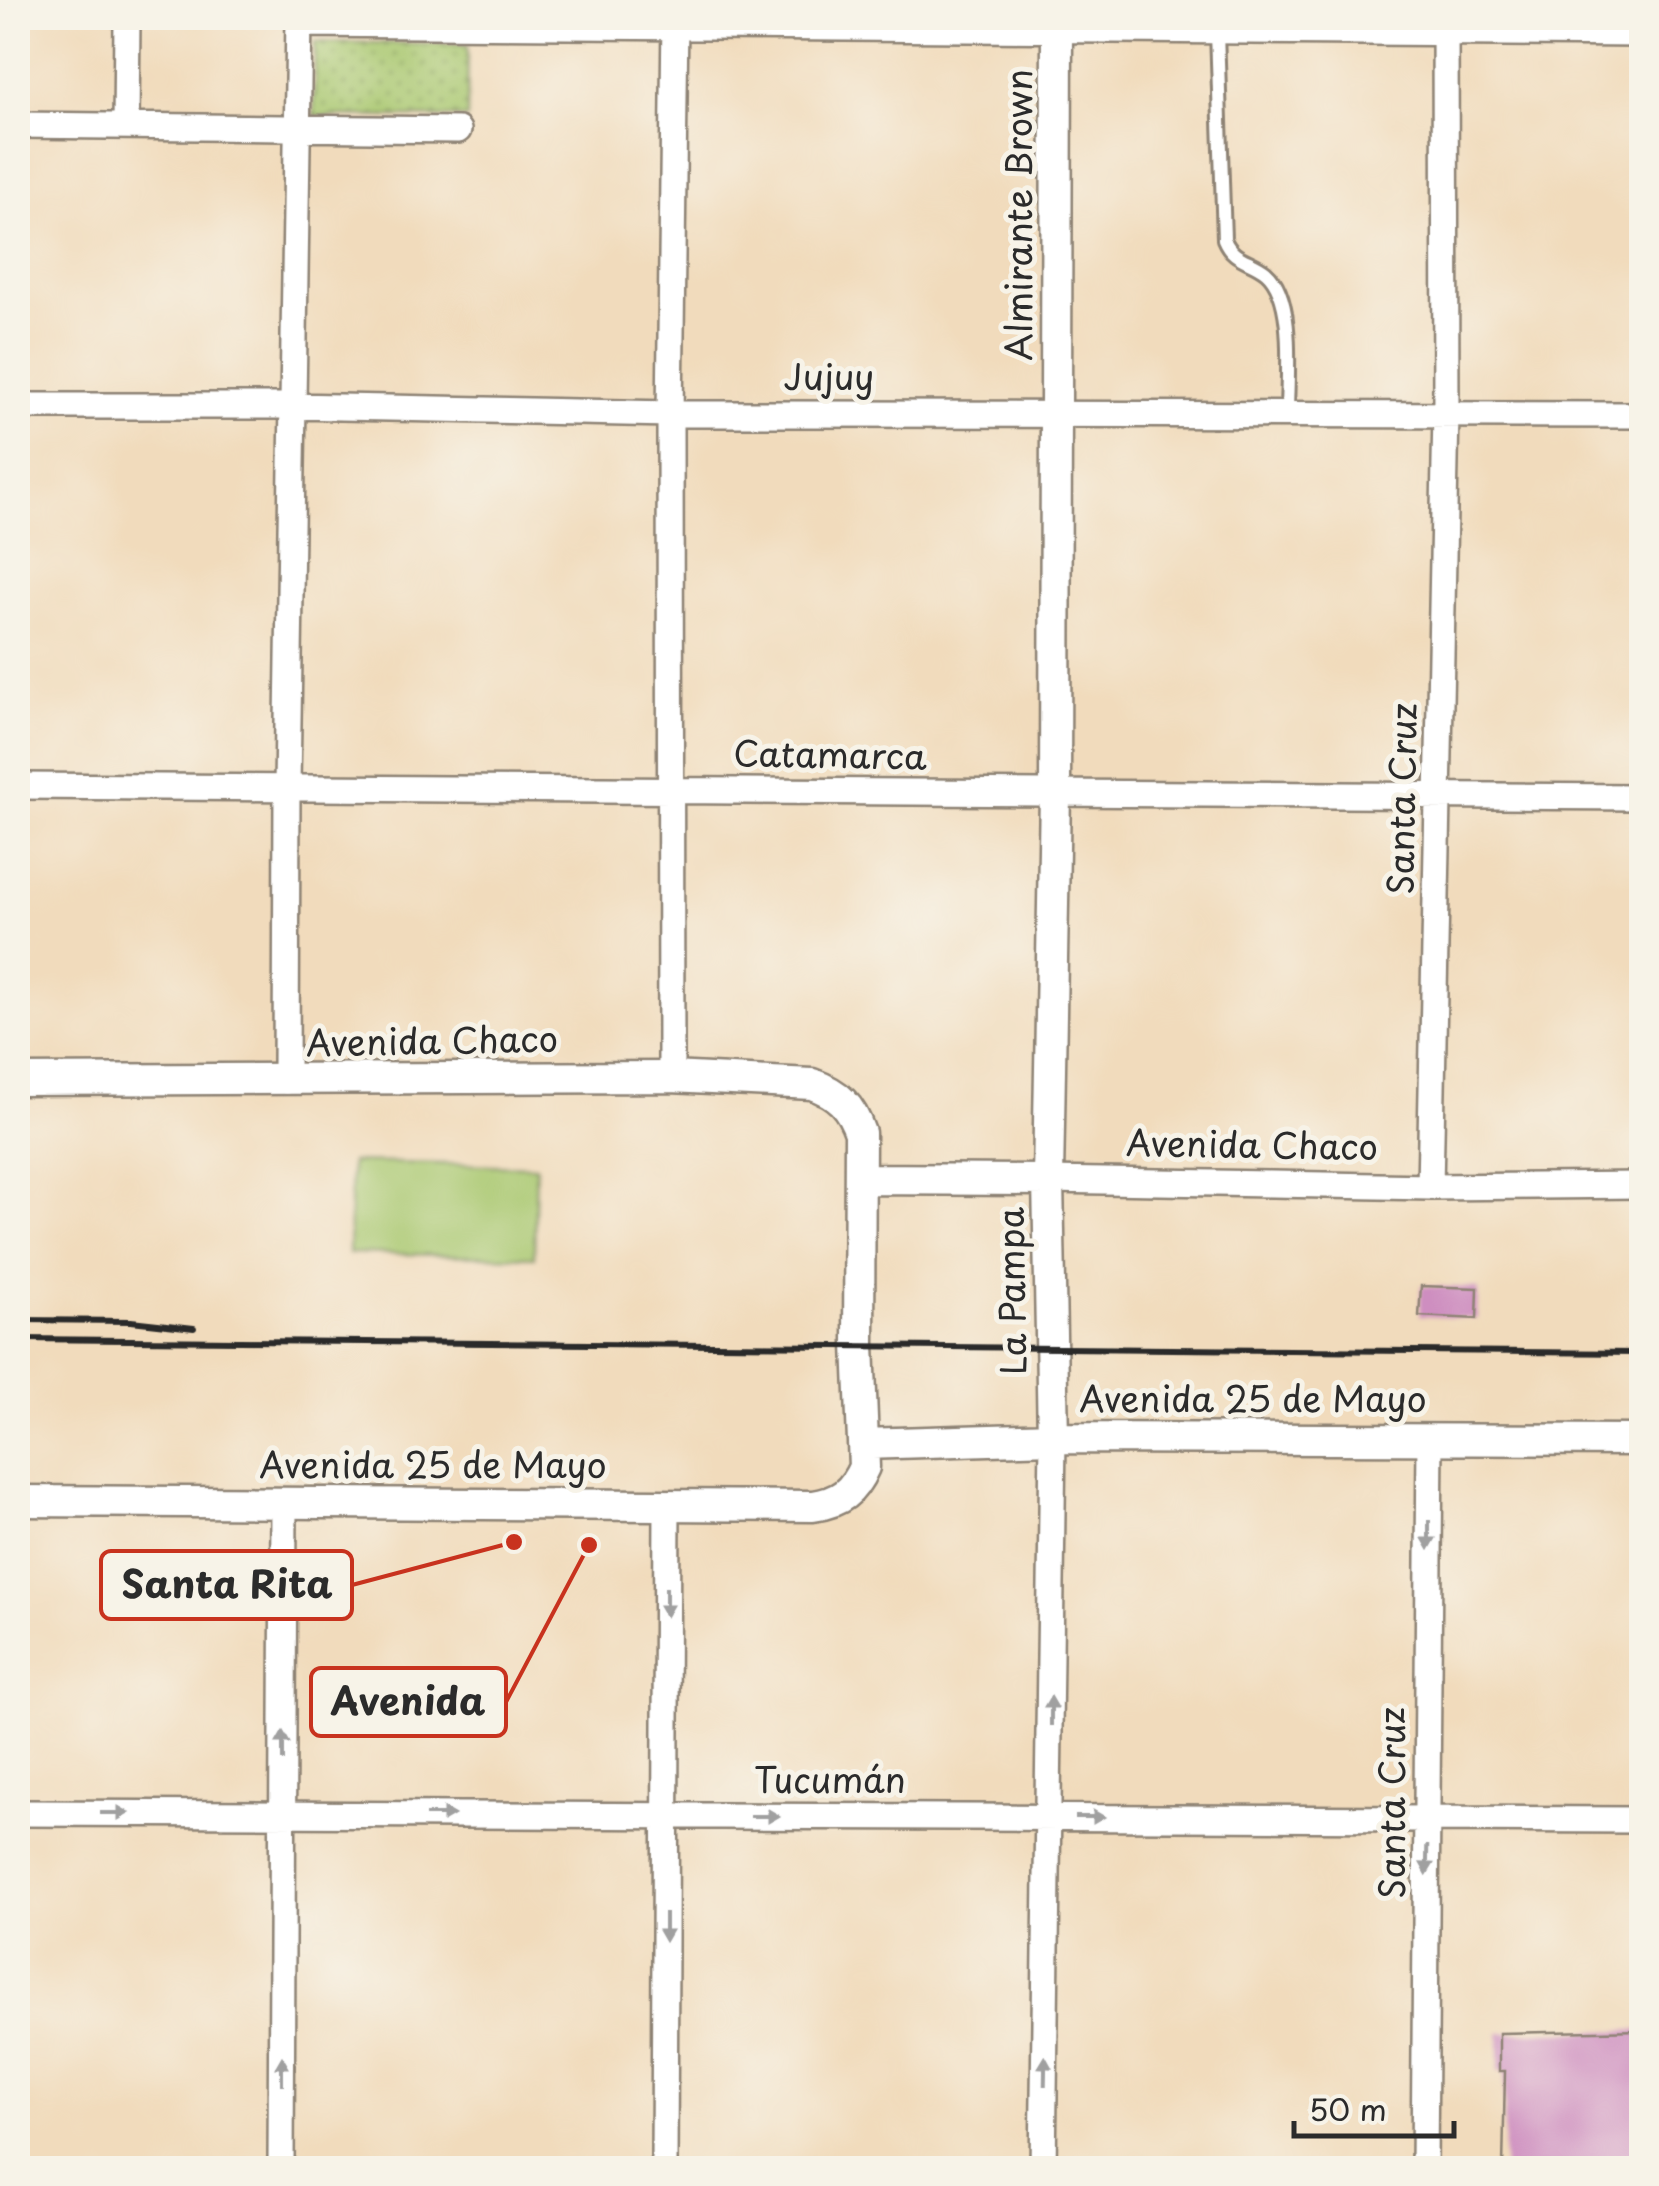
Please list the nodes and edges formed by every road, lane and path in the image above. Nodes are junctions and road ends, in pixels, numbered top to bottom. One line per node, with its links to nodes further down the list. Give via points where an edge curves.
1 (127, 18): 9 (street)
2 (299, 21): 3 (street); 10 (street)
3 (675, 23): 4 (street); 17 (street)
4 (1057, 24): 6 (street); 14 (street, Almirante Brown)
5 (1445, 25): 6 (street); 7 (street); 16 (street, Santa Cruz)
6 (1217, 32): 15 (lane, via 1224,239 1238,259 1266,272 1286,309)
7 (1642, 34)
8 (18, 126): 9 (street)
9 (126, 126): 10 (street)
10 (298, 128): 11 (street); 13 (street)
11 (458, 130)
12 (18, 406): 13 (street, Jujuy)
13 (292, 406): 17 (street, Jujuy); 20 (street)
14 (1058, 412): 15 (street, Jujuy); 17 (street, Jujuy); 22 (street, La Pampa)
15 (1287, 412): 16 (street, Jujuy)
16 (1446, 413): 18 (street, Jujuy); 23 (street, Santa Cruz)
17 (670, 414): 21 (street)
18 (1642, 414)
19 (18, 786): 20 (street, Catamarca)
20 (287, 786): 21 (street, Catamarca); 27 (street)
21 (673, 788): 22 (street, Catamarca); 25 (street)
22 (1056, 793): 23 (street, Catamarca); 29 (street, La Pampa)
23 (1438, 796): 24 (street, Catamarca); 31 (street, Santa Cruz)
24 (1642, 797)
25 (671, 1078): 27 (street, Avenida Chaco); 28 (street, Avenida Chaco, via 829,1090 854,1115)
26 (18, 1080): 27 (street, Avenida Chaco)
27 (286, 1081)
28 (861, 1179): 29 (street, Avenida Chaco); 35 (street)
29 (1048, 1180): 31 (street, Avenida Chaco); 32 (street, La Pampa)
30 (1642, 1185): 31 (street, Avenida Chaco)
31 (1430, 1187)
32 (1053, 1438): 33 (street, Avenida 25 de Mayo); 35 (street, Avenida 25 de Mayo); 42 (street, La Pampa, one-way to 32)
33 (1430, 1438): 34 (street, Avenida 25 de Mayo); 43 (street, Santa Cruz, one-way to 43)
34 (1642, 1440)
35 (864, 1444): 38 (street, Avenida 25 de Mayo, via 858,1483 830,1504)
36 (18, 1501): 37 (street, Avenida 25 de Mayo)
37 (284, 1502): 38 (street, Avenida 25 de Mayo); 40 (street, one-way to 37)
38 (667, 1504): 41 (street, one-way to 41)
39 (18, 1813): 40 (street, Tucumán, one-way to 40)
40 (283, 1814): 41 (street, Tucumán, one-way to 41); 45 (street, one-way to 40)
41 (666, 1816): 42 (street, Tucumán, one-way to 42); 46 (street, one-way to 46)
42 (1050, 1817): 43 (street, Tucumán, one-way to 43); 47 (street, La Pampa, one-way to 42)
43 (1428, 1819): 44 (street, Tucumán); 48 (street, Santa Cruz, one-way to 48)
44 (1642, 1820)
45 (281, 2168)
46 (664, 2168)
47 (1043, 2168)
48 (1424, 2168)

